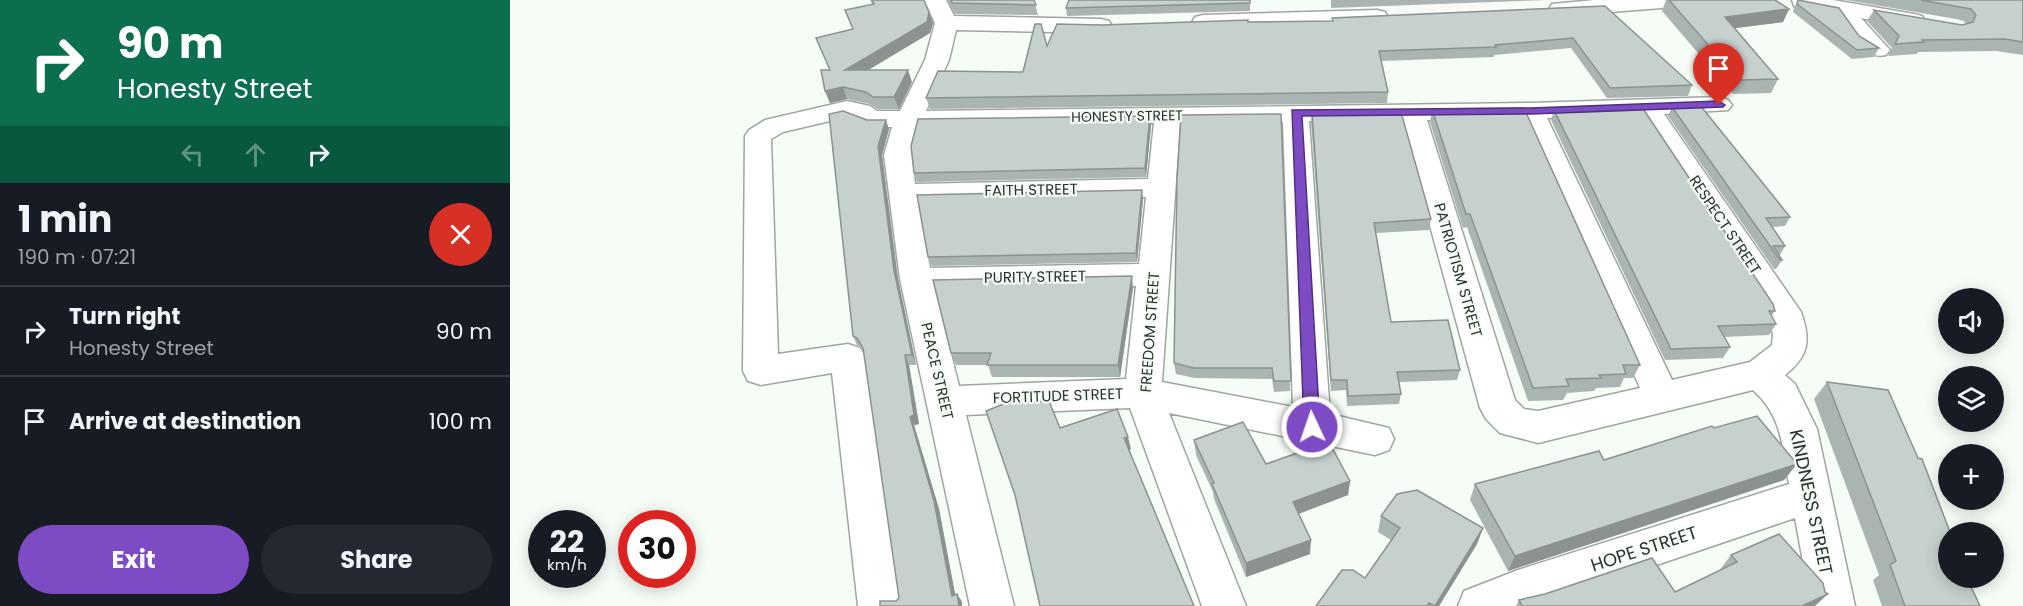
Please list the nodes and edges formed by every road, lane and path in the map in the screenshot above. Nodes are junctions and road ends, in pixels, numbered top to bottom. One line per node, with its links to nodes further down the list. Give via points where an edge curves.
1 (935, 0): 7 (street)
2 (1687, 0): 5 (street)
3 (1802, 1): 4 (street)
4 (1854, 7): 9 (street); 11 (street, via 1856,29)
5 (1543, 10)
6 (1392, 16): 8 (street)
7 (946, 23): 10 (street); 18 (street, PEACE STREET, via 937,60)
8 (1184, 23)
9 (1931, 24)
10 (1126, 25)
11 (1878, 50)
12 (1719, 105): 13 (street, HONESTY STREET)
13 (1647, 108): 14 (street, HONESTY STREET); 25 (street, RESPECT STREET, via 1784,312 1792,332 1790,346 1782,358)
14 (1531, 111): 15 (street, HONESTY STREET); 24 (street)
15 (1412, 112): 16 (street, HONESTY STREET); 24 (street, PATRIOTISM STREET, via 1499,408 1513,422 1538,427)
16 (1296, 113): 17 (street, HONESTY STREET); 27 (street)
17 (1168, 116): 18 (street, HONESTY STREET); 19 (street, FREEDOM STREET)
18 (905, 126): 20 (street, PEACE STREET, via 898,155); 30 (street, HONESTY STREET, via 847,109 774,126 758,136 761,371 848,357)
19 (1161, 188): 20 (street, FAITH STREET); 21 (street, FREEDOM STREET)
20 (902, 193): 22 (street, PEACE STREET)
21 (1154, 275): 22 (street, PURITY STREET); 23 (street, FREEDOM STREET)
22 (916, 279): 26 (street, PEACE STREET)
23 (1143, 393): 26 (street, FORTITUDE STREET); 27 (street, FORTITUDE STREET); 32 (street, FREEDOM STREET)
24 (1662, 396): 25 (street)
25 (1780, 399): 29 (street, KINDNESS STREET)
26 (944, 401): 31 (street, PEACE STREET)
27 (1312, 427): 28 (street, FORTITUDE STREET)
28 (1375, 439)
29 (1810, 495): 33 (street, HOPE STREET); 34 (street, KINDNESS STREET)
30 (880, 606)
31 (992, 606)
32 (1224, 606)
33 (1480, 606)
34 (1833, 606)

